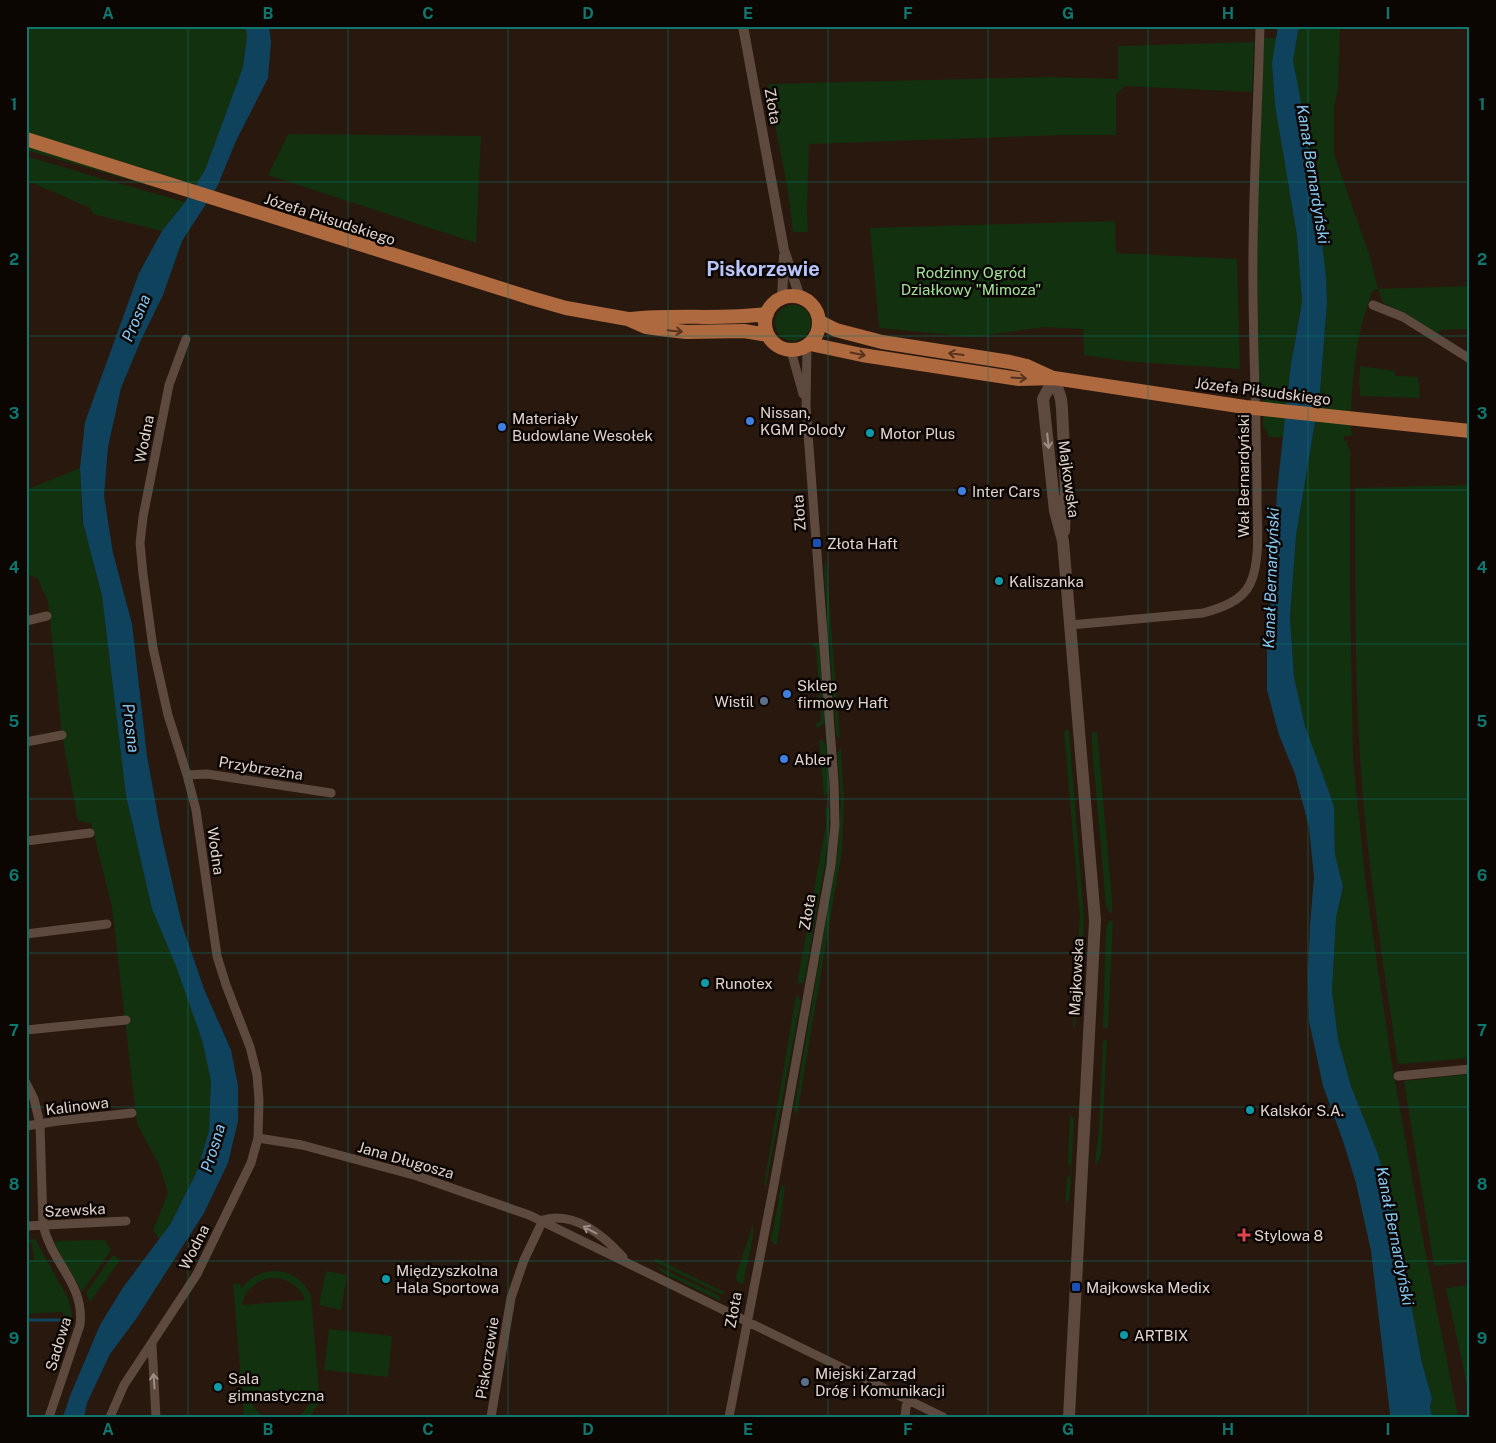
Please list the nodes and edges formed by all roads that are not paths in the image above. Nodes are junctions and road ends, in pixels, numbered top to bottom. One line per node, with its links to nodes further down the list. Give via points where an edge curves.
1 (743, 26): 4 (street, Złota)
2 (1260, 26): 22 (street, Wał Bernardyński, via 1253,253 1257,534 1255,569 1250,585 1239,598 1203,613)
3 (26, 139): 9 (main road, Józefa Piłsudskiego, via 505,291 566,308)
4 (784, 250): 5 (street, Złota); 6 (street, Złota)
5 (800, 297): 6 (main road); 10 (main road, via 814,306)
6 (782, 298): 8 (main road)
7 (1373, 305): 15 (street, via 1403,317)
8 (767, 314): 9 (main road, Józefa Piłsudskiego); 11 (main road)
9 (628, 319): 11 (main road, Józefa Piłsudskiego, one-way to 11, via 675,331)
10 (820, 322): 13 (main road, via 818,334); 16 (main road, Józefa Piłsudskiego, one-way to 10, via 1027,366 882,342 836,330)
11 (768, 335): 14 (main road, via 780,348)
12 (186, 339): 25 (street, Wodna, via 169,385 140,544 153,648 168,715)
13 (809, 345): 14 (main road); 16 (main road, Józefa Piłsudskiego, one-way to 16, via 1019,379); 17 (street, Złota)
14 (791, 351): 17 (street, Złota)
15 (1470, 359)
16 (1054, 378): 18 (main road, Józefa Piłsudskiego, via 1245,407); 19 (main road, Majkowska, via 1062,409 1066,489); 19 (main road, Majkowska, one-way to 19, via 1043,399 1055,511)
17 (806, 406): 44 (street, Złota, via 835,825 831,865 784,1131)
18 (1470, 431)
19 (1063, 541): 22 (main road, Majkowska)
20 (47, 616): 21 (street)
21 (26, 621)
22 (1070, 625): 54 (main road, Majkowska, via 1095,920)
23 (62, 735): 24 (street)
24 (26, 742)
25 (187, 775): 26 (street, Przybrzeżna, via 207,774); 39 (street, Wodna, via 196,810 217,956 257,1075)
26 (331, 793)
27 (90, 833): 28 (street)
28 (26, 841)
29 (107, 924): 30 (street)
30 (26, 934)
31 (126, 1020): 32 (street)
32 (26, 1030)
33 (1470, 1069): 34 (street)
34 (1398, 1076)
35 (26, 1083): 37 (street, Sadowa)
36 (132, 1113): 37 (street, Kalinowa)
37 (40, 1124): 38 (street, Kalinowa); 43 (street, Sadowa)
38 (26, 1126)
39 (258, 1138): 40 (street, Jana Długosza, via 302,1145 424,1178); 45 (street, Wodna, via 251,1162 200,1269)
40 (543, 1220): 44 (street, Jana Długosza); 50 (street, Piskorzewie, via 511,1298)
41 (126, 1221): 43 (street, Szewska)
42 (26, 1226): 43 (street, Szewska)
43 (43, 1226): 47 (street, Sadowa, via 52,1251 74,1287 81,1310 80,1324)
44 (746, 1321): 46 (street, Jana Długosza); 51 (street, Złota)
45 (152, 1345): 48 (street, Wodna, via 120,1392); 49 (street, one-way to 45)
46 (907, 1399): 52 (street); 53 (street, Jana Długosza)
47 (49, 1417)
48 (110, 1417)
49 (156, 1417)
50 (491, 1417)
51 (729, 1417)
52 (905, 1417)
53 (943, 1417)
54 (1069, 1417)

